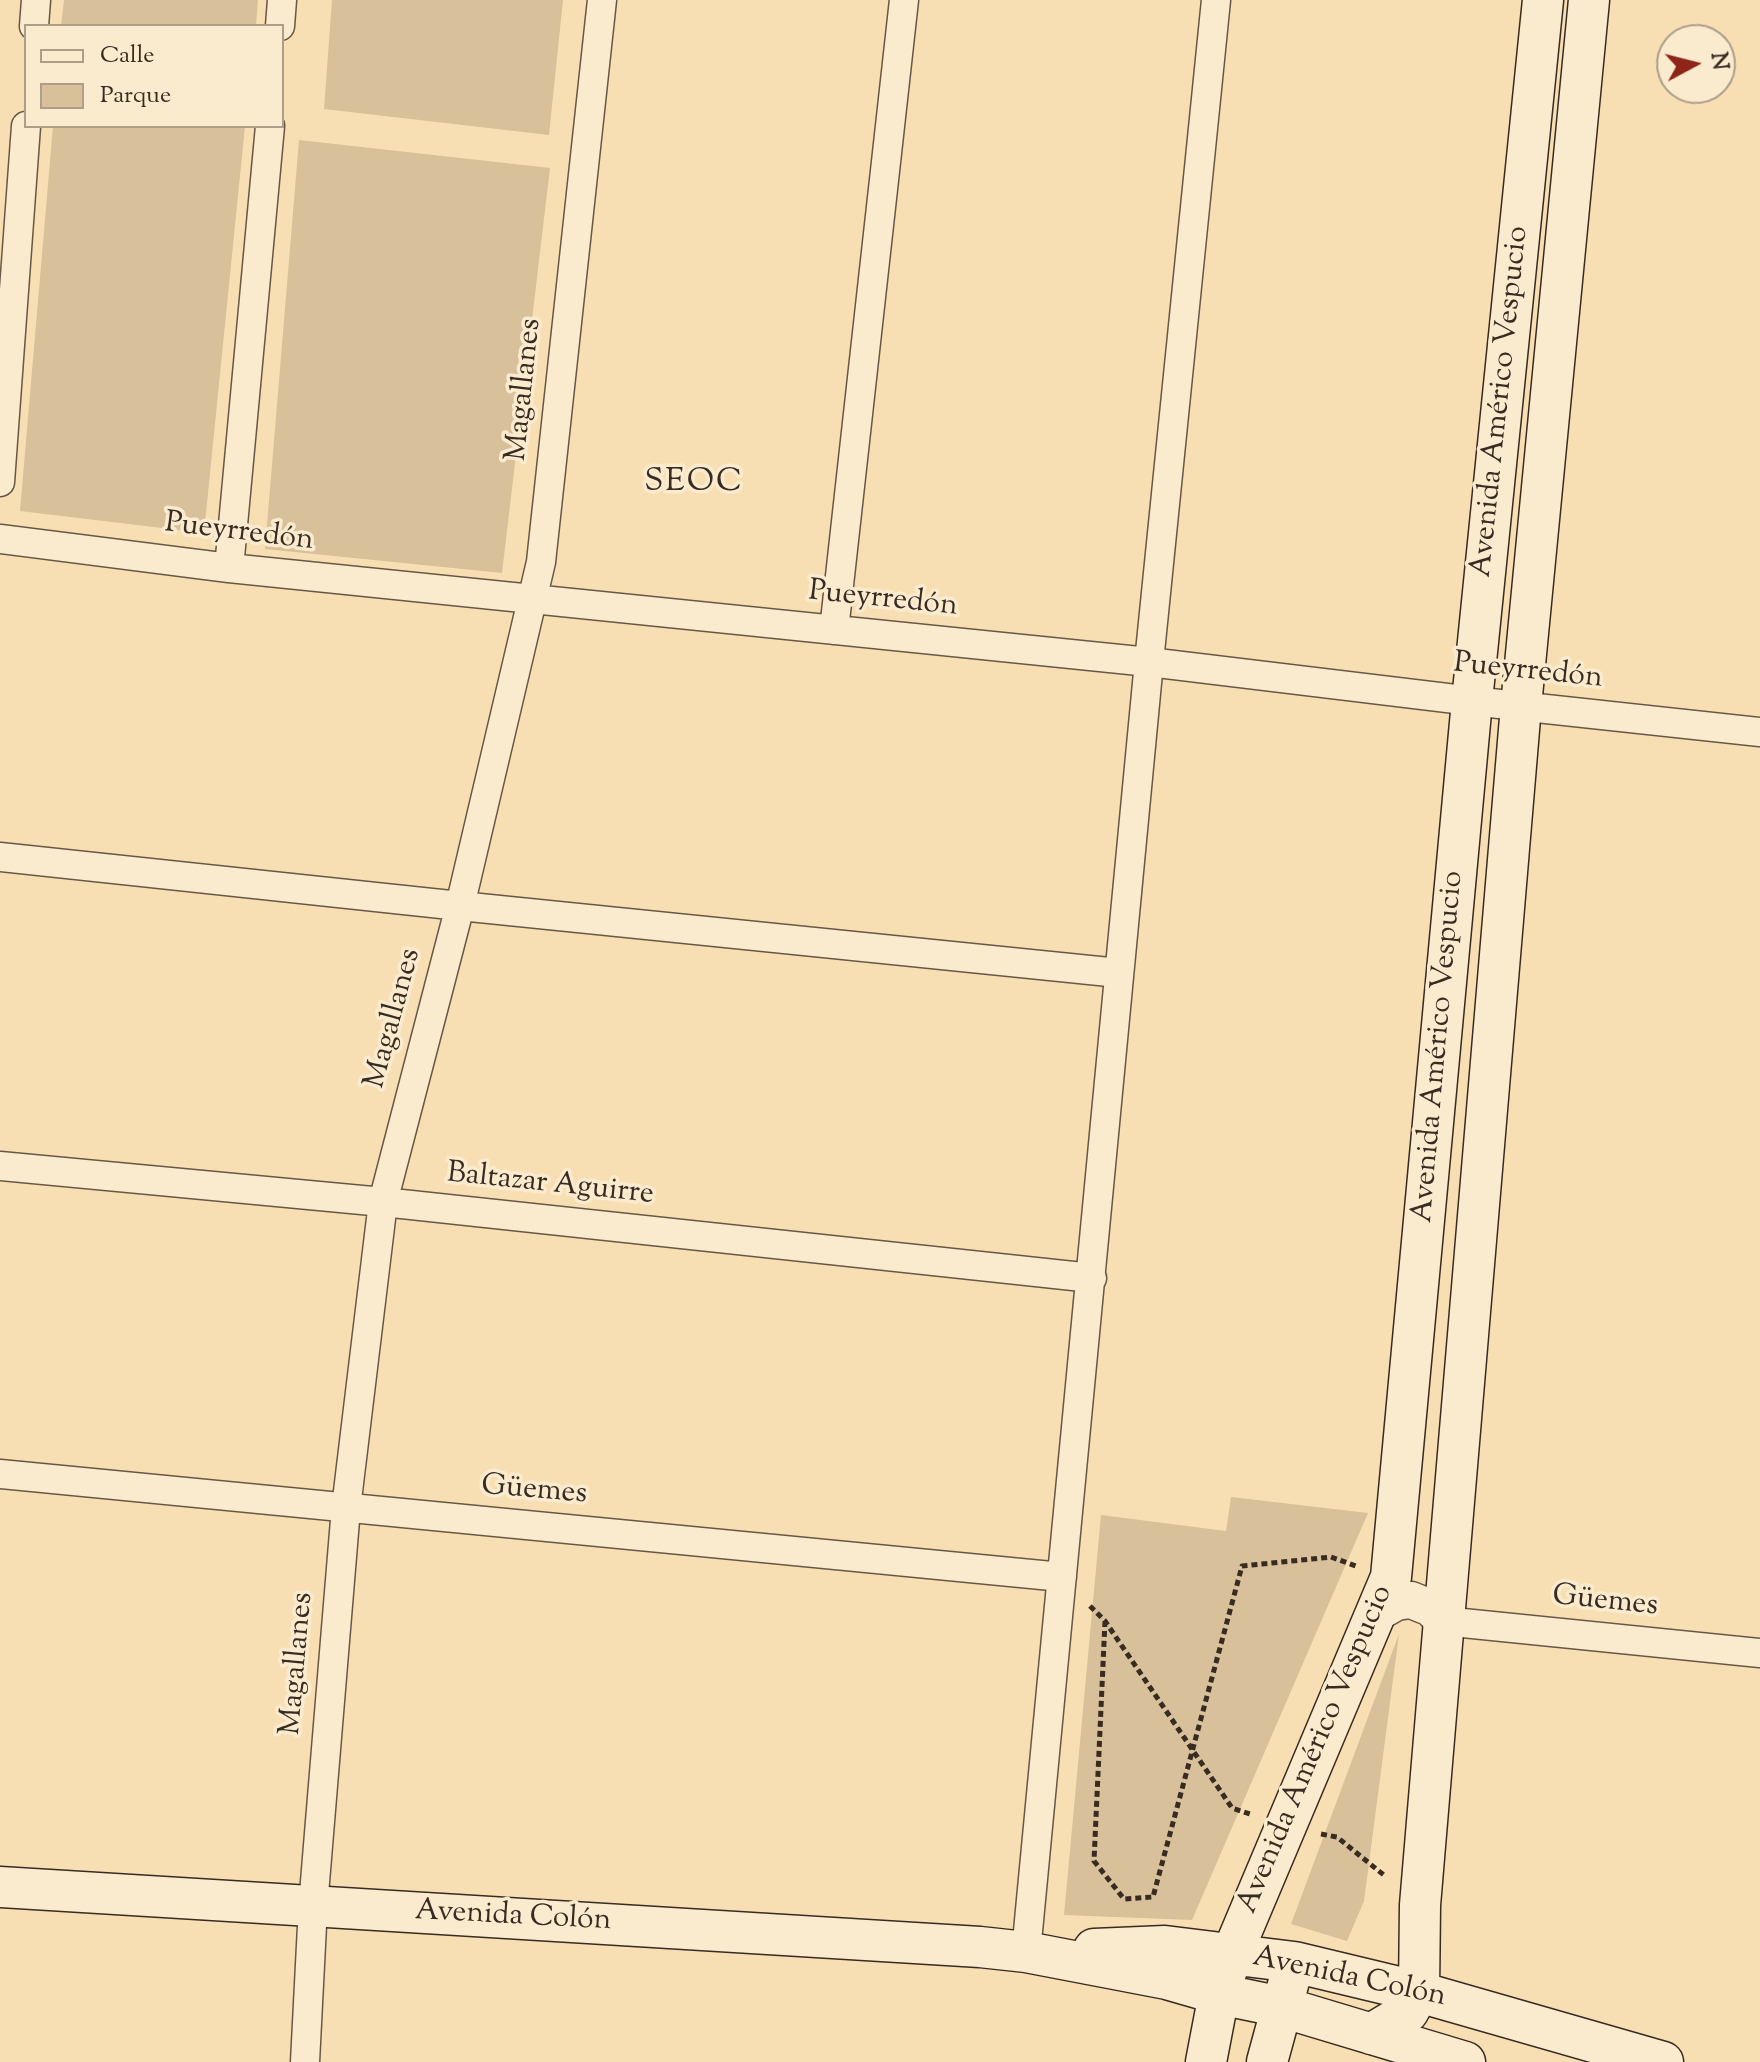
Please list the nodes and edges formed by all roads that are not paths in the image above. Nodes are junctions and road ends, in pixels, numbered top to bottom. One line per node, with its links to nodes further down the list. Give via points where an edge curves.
1 (36, 0): 8 (street)
2 (282, 0): 9 (street)
3 (602, 0): 16 (street, Magallanes)
4 (904, 0): 17 (street)
5 (1216, 0): 18 (street)
6 (1543, 0): 19 (main road, Avenida Américo Vespucio)
7 (1589, 0): 20 (main road, Avenida Américo Vespucio)
8 (34, 24)
9 (280, 24)
10 (26, 128): 12 (street)
11 (270, 128): 15 (street)
12 (9, 218): 13 (street)
13 (0, 482)
14 (0, 539): 15 (street, Pueyrredón)
15 (229, 568): 16 (street, Pueyrredón)
16 (534, 599): 17 (street, Pueyrredón); 23 (street, Magallanes)
17 (834, 630): 18 (street, Pueyrredón)
18 (1149, 662): 19 (street, Pueyrredón); 24 (street)
19 (1472, 701): 20 (street, Pueyrredón); 31 (main road, Avenida Américo Vespucio, via 1391,1577)
20 (1521, 706): 21 (street, Pueyrredón); 32 (main road, Avenida Américo Vespucio)
21 (1760, 732)
22 (0, 857): 23 (street)
23 (460, 906): 24 (street); 26 (street, Magallanes)
24 (1119, 973): 27 (street)
25 (0, 1166): 26 (street, Baltazar Aguirre)
26 (383, 1202): 27 (street, Baltazar Aguirre); 29 (street, Magallanes)
27 (1092, 1278): 30 (street)
28 (0, 1474): 29 (street, Güemes)
29 (346, 1508): 30 (street, Güemes); 35 (street, Magallanes)
30 (1062, 1577): 36 (street)
31 (1375, 1614): 32 (street, via 1411,1600 1431,1608); 37 (main road, Avenida Américo Vespucio)
32 (1443, 1621): 33 (street, Güemes); 39 (main road, Avenida Américo Vespucio, via 1420,1905)
33 (1760, 1653)
34 (0, 1887): 35 (main road, Avenida Colón)
35 (313, 1906): 36 (main road, Avenida Colón); 43 (street, Magallanes)
36 (1026, 1952): 37 (main road, Avenida Colón, via 1165,1946); 40 (main road, Avenida Colón)
37 (1232, 1954): 38 (main road, Avenida Colón); 40 (main road, Avenida Américo Vespucio)
38 (1294, 1962): 39 (main road, Avenida Colón); 41 (main road)
39 (1419, 1992): 42 (main road, via 1408,2012); 47 (main road, Avenida Colón)
40 (1219, 1994): 41 (main road, Avenida Colón); 44 (main road, Avenida Américo Vespucio)
41 (1282, 2007): 42 (main road, Avenida Colón); 45 (main road)
42 (1371, 2034): 46 (main road, Avenida Colón)
43 (305, 2062)
44 (1206, 2062)
45 (1267, 2062)
46 (1465, 2062)
47 (1663, 2062)

